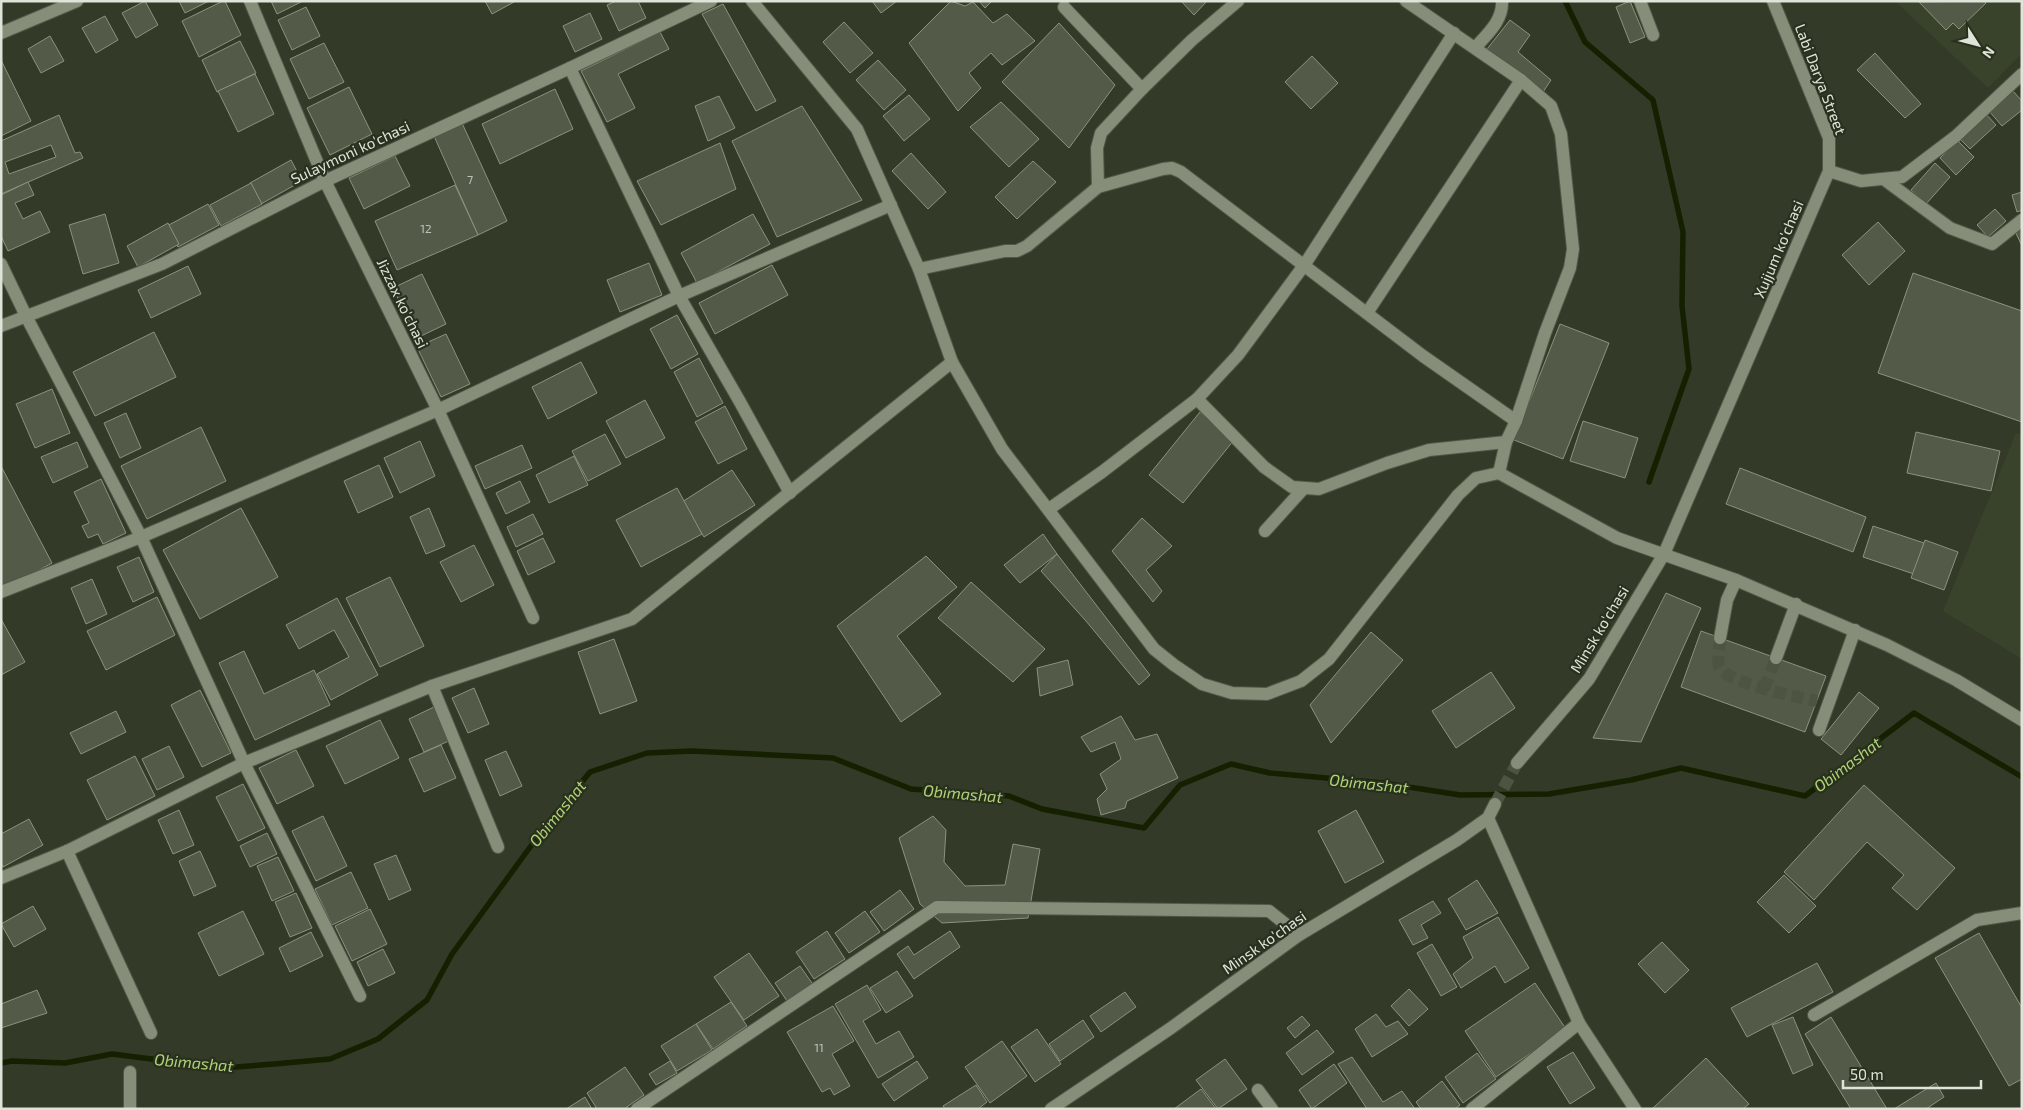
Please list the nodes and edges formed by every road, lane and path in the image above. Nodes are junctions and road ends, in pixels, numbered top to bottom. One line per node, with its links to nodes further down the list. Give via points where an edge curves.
1 (77, 1): 11 (street)
2 (250, 1): 20 (street, Jizzax ko'chasi)
3 (711, 1): 15 (street, Sulaymoni ko'chasi)
4 (752, 1): 23 (street, via 857,129)
5 (1238, 1): 18 (street)
6 (1406, 1): 12 (street)
7 (1502, 1): 14 (street, via 1496,24)
8 (1640, 1): 13 (street)
9 (1773, 1): 19 (street, Labi Darya Street, via 1829,138)
10 (1064, 7): 18 (street)
11 (1, 33)
12 (1454, 33): 14 (street); 26 (street)
13 (1653, 35)
14 (1475, 48): 17 (street)
15 (570, 68): 20 (street, Sulaymoni ko'chasi); 28 (street)
16 (2022, 74): 21 (street, via 1948,142 1902,177)
17 (1522, 80): 29 (street); 35 (street, via 1551,106 1561,134 1573,249 1570,268)
18 (1142, 89): 22 (street, via 1101,133 1096,148)
19 (1829, 171): 21 (street, via 1861,181); 43 (street, Xujjum ko'chasi)
20 (325, 180): 30 (street, Sulaymoni ko'chasi, via 162,264); 34 (street, Jizzax ko'chasi)
21 (1885, 180): 24 (street, via 1950,228 1992,244)
22 (1098, 187): 26 (street, via 1172,168); 27 (street, via 1017,251)
23 (891, 205): 27 (street); 28 (street)
24 (2022, 220)
25 (1, 264): 30 (street)
26 (1305, 264): 29 (street); 33 (street, via 1238,355)
27 (919, 269): 32 (street)
28 (679, 296): 34 (street); 39 (street)
29 (1367, 313): 35 (street)
30 (26, 316): 31 (street, Sulaymoni ko'chasi); 42 (street)
31 (1, 326)
32 (952, 362): 39 (street); 40 (street, via 1002,449)
33 (1197, 399): 38 (street, via 1264,467 1292,487); 40 (street)
34 (438, 410): 42 (street); 47 (street, Jizzax ko'chasi)
35 (1516, 421): 36 (street)
36 (1506, 442): 37 (street); 38 (street, via 1429,450 1319,488)
37 (1499, 473): 40 (street, via 1476,478 1458,495 1329,659 1302,681 1267,694 1232,694 1202,684 1174,666 1154,649); 43 (street, via 1617,538)
38 (1304, 488): 41 (street)
39 (790, 493): 51 (street, via 632,620)
40 (1049, 509)
41 (1265, 531)
42 (141, 537): 45 (street); 54 (street)
43 (1664, 554): 44 (street); 55 (street, Minsk ko'chasi, via 1590,679)
44 (1736, 580): 46 (street); 49 (street, via 1727,600)
45 (1, 592)
46 (1796, 604): 48 (street); 50 (street)
47 (533, 618)
48 (1855, 630): 52 (street, via 1956,680); 53 (street, via 1822,702)
49 (1720, 638)
50 (1776, 658)
51 (432, 686): 54 (street); 58 (street)
52 (2022, 720)
53 (1819, 730)
54 (244, 763): 59 (street); 63 (street)
55 (1517, 763)
56 (1495, 804): 57 (street, Minsk ko'chasi)
57 (1488, 818): 62 (street, Minsk ko'chasi); 65 (street)
58 (498, 847)
59 (67, 851): 60 (street); 66 (street)
60 (1, 878)
61 (2022, 913): 64 (street, via 1977,920)
62 (1299, 935): 70 (street, via 1269,912 938,908); 71 (street, Minsk ko'chasi, via 1171,1028)
63 (360, 996)
64 (1814, 1015)
65 (1579, 1023): 73 (street); 74 (street)
66 (152, 1033)
67 (130, 1072): 69 (street)
68 (1258, 1090): 72 (street)
69 (130, 1109)
70 (637, 1109)
71 (1051, 1109)
72 (1272, 1109)
73 (1472, 1109)
74 (1635, 1109)

